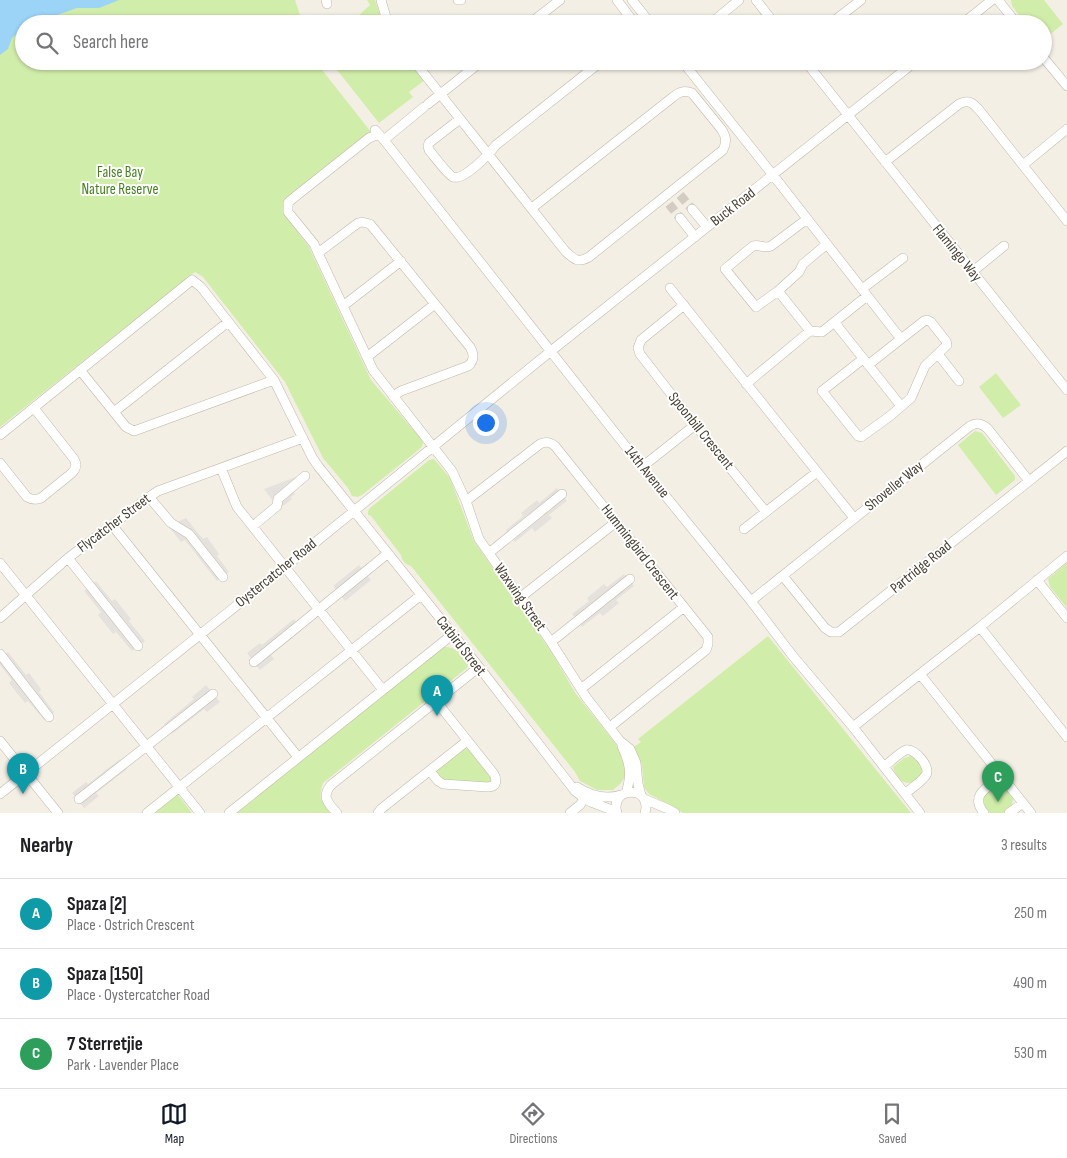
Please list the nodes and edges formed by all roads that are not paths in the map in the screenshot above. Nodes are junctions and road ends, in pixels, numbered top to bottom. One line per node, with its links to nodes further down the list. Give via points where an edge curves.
1 (381, 0): 10 (street)
2 (560, 0): 11 (street)
3 (617, 0): 12 (street)
4 (632, 0): 13 (street)
5 (740, 0): 14 (street)
6 (756, 0): 15 (street)
7 (861, 0): 16 (street)
8 (992, 0): 17 (street)
9 (998, 0): 18 (street)
10 (385, 15)
11 (541, 15)
12 (628, 15)
13 (644, 15)
14 (721, 15)
15 (768, 15)
16 (842, 15)
17 (973, 15)
18 (1010, 15)
19 (1052, 68): 26 (street)
20 (421, 70): 27 (street)
21 (471, 70): 27 (street)
22 (591, 70): 32 (street)
23 (689, 70): 35 (street)
24 (812, 70): 28 (street, Flamingo Way)
25 (905, 70): 28 (street, Buck Road)
26 (1067, 86)
27 (440, 94): 29 (street); 31 (street)
28 (848, 115): 33 (street, Flamingo Way); 35 (street, Buck Road)
29 (460, 119): 32 (street); 32 (street, via 429,144 429,150 451,176 457,177 464,175)
30 (1067, 129): 34 (street)
31 (379, 135): 45 (street, Waxwing Street, via 369,138 288,204 288,212); 59 (street, 14th Avenue)
32 (488, 154): 36 (street)
33 (885, 162): 34 (street, via 959,104 970,102); 48 (street, Flamingo Way)
34 (1023, 165): 40 (street)
35 (773, 175): 39 (street); 41 (street, Buck Road)
36 (532, 208): 36 (street, via 566,252 579,261 666,201 723,150 726,140 695,96 681,92)
37 (692, 209): 41 (street)
38 (680, 218): 42 (street)
39 (807, 219): 43 (street); 50 (street, via 771,246 753,246 725,269 756,307)
40 (1067, 221)
41 (707, 227): 42 (street, Buck Road)
42 (695, 237): 59 (street, Buck Road)
43 (827, 244): 50 (street); 51 (street)
44 (1004, 246): 48 (street)
45 (318, 253): 47 (street, via 358,223 366,222 374,227); 54 (street, Waxwing Street)
46 (904, 258): 51 (street)
47 (401, 261): 52 (street); 54 (street)
48 (972, 272): 64 (street, Flamingo Way)
49 (670, 288): 53 (street)
50 (778, 291): 57 (street)
51 (864, 293): 56 (street); 58 (street)
52 (435, 304): 61 (street); 69 (street, via 470,347 472,361 468,366)
53 (684, 305): 67 (street); 73 (street, Spoonbill Crescent, via 644,337 638,348)
54 (343, 306): 61 (street, Waxwing Street)
55 (228, 322): 63 (street, Catbird Street, via 192,280); 65 (street, Catbird Street); 72 (street)
56 (835, 322): 57 (street, via 822,332); 62 (street)
57 (810, 331): 67 (street)
58 (901, 339): 60 (street, via 928,320 946,341 947,345); 62 (street)
59 (551, 352): 76 (street, Oystercatcher Road); 79 (street, 14th Avenue)
60 (938, 354): 66 (street); 70 (street, via 925,366 913,396)
61 (367, 357): 69 (street, Waxwing Street)
62 (866, 362): 70 (street); 70 (street, via 822,391 844,419 859,437 863,437)
63 (80, 370): 71 (street); 72 (street)
64 (1064, 379): 68 (street, Flamingo Way)
65 (274, 380): 72 (street, via 134,431 126,427); 75 (street, Catbird Street)
66 (959, 381)
67 (746, 384): 81 (street)
68 (1067, 390)
69 (393, 396): 76 (street, Waxwing Street)
70 (901, 406)
71 (34, 408): 74 (street); 78 (street, via 76,462 74,472 41,498 32,500)
72 (114, 412)
73 (695, 426): 79 (street); 88 (street, Spoonbill Crescent)
74 (0, 435)
75 (303, 438): 80 (street, Flycatcher Street); 87 (street, Catbird Street, via 318,466)
76 (433, 447): 86 (street, Waxwing Street, via 452,471); 87 (street, Oystercatcher Road)
77 (1067, 451): 83 (street, Partridge Road)
78 (0, 463)
79 (642, 467): 107 (street, 14th Avenue)
80 (221, 468): 85 (street, Flycatcher Street); 92 (street, via 237,507)
81 (817, 472): 88 (street); 89 (street)
82 (305, 476): 92 (street)
83 (1029, 481): 89 (street, Shoveller Way, via 988,429 974,424); 100 (street, Partridge Road, via 839,632 825,628)
84 (562, 494): 94 (street)
85 (148, 496): 91 (street, Flycatcher Street); 101 (street, via 171,523 189,534)
86 (466, 501): 90 (street, Hummingbird Crescent, via 540,444 547,442 556,446); 94 (street, Waxwing Street, via 476,532)
87 (353, 511): 95 (street, Catbird Street); 99 (street, Oystercatcher Road)
88 (766, 512): 93 (street)
89 (854, 518): 100 (street, Shoveller Way)
90 (616, 522): 106 (street); 108 (street, Hummingbird Crescent)
91 (112, 525): 97 (street, Flycatcher Street); 113 (street)
92 (253, 526): 99 (street)
93 (744, 529)
94 (489, 552): 106 (street, Waxwing Street)
95 (387, 554): 104 (street, Catbird Street); 109 (street)
96 (1067, 556): 103 (street)
97 (68, 558): 105 (street, Flycatcher Street); 116 (street)
98 (0, 563): 105 (street)
99 (285, 566): 109 (street); 113 (street, Oystercatcher Road)
100 (783, 576): 107 (street, Shoveller Way)
101 (223, 577)
102 (630, 579): 115 (street)
103 (1037, 580): 111 (street); 112 (street)
104 (421, 595): 114 (street, Catbird Street); 117 (street)
105 (26, 596): 110 (street, Flycatcher Street); 126 (street)
106 (521, 597): 115 (street, Waxwing Street)
107 (751, 601): 130 (street, 14th Avenue, via 792,656)
108 (684, 607): 122 (street); 129 (street, Hummingbird Crescent, via 708,637 708,648)
109 (318, 609): 117 (street); 119 (street)
110 (0, 618)
111 (1067, 618)
112 (980, 626): 121 (street); 131 (street)
113 (200, 634): 126 (street, Oystercatcher Road); 128 (street)
114 (453, 634): 120 (street, Catbird Street); 123 (street)
115 (552, 642): 122 (street, Waxwing Street)
116 (138, 646)
117 (352, 650): 123 (street); 128 (street)
118 (0, 654): 127 (street)
119 (254, 662)
120 (479, 667): 125 (street); 145 (street, Catbird Street, via 568,781)
121 (920, 674): 130 (street); 140 (street)
122 (580, 689): 129 (street, Waxwing Street)
123 (383, 690): 136 (street)
124 (213, 694): 135 (street)
125 (436, 701): 133 (street); 154 (street, via 331,785 325,795)
126 (113, 704): 135 (street); 139 (street, Oystercatcher Road)
127 (48, 717)
128 (267, 718): 136 (street); 141 (street)
129 (610, 727): 134 (street, Waxwing Street)
130 (853, 727): 137 (street, 14th Avenue)
131 (1067, 736)
132 (0, 741): 139 (street)
133 (467, 741): 138 (street); 138 (street, via 494,774 494,786 443,784)
134 (620, 741): 143 (street, Waxwing Street, via 630,772); 146 (street, Waxwing Street, via 630,749 636,763)
135 (146, 746): 141 (street); 147 (street)
136 (298, 757): 153 (street)
137 (884, 767): 144 (street, 14th Avenue); 144 (street, via 909,750 915,752 926,766 926,776)
138 (430, 771): 155 (street)
139 (26, 773): 142 (street, Oystercatcher Road); 150 (street)
140 (1002, 776): 148 (street); 160 (street, via 978,796)
141 (179, 788): 151 (street); 152 (street)
142 (0, 794)
143 (624, 794): 145 (street, Catbird Street, via 611,798); 146 (street, Catbird Street, via 634,792); 149 (street, Waxwing Street, via 616,805)
144 (905, 794): 159 (street, 14th Avenue)
145 (586, 796): 149 (street, Catbird Street, via 596,805); 156 (street)
146 (643, 797): 157 (street, Waxwing Street, via 647,807); 158 (street, Catbird Street)
147 (79, 799)
148 (1023, 803): 161 (street); 162 (street)
149 (617, 812)
150 (58, 813)
151 (147, 813)
152 (200, 813)
153 (228, 813)
154 (337, 813)
155 (378, 813)
156 (570, 813)
157 (645, 813)
158 (674, 813)
159 (920, 813)
160 (984, 813)
161 (1009, 813)
162 (1031, 813)

